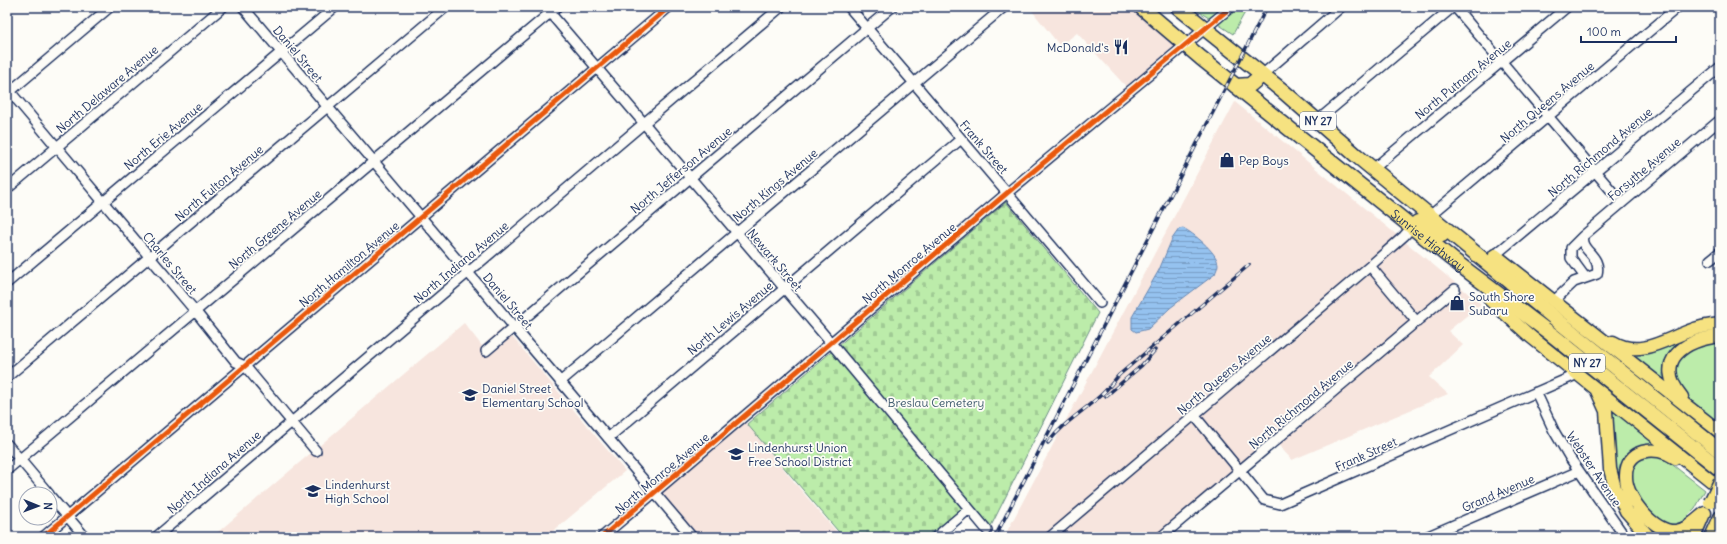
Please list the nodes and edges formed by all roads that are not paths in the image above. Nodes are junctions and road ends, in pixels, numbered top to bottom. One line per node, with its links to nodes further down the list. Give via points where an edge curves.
1 (110, 7): 29 (street)
2 (223, 7): 36 (street, North Delaware Avenue)
3 (243, 7): 22 (street, Daniel Street)
4 (335, 7): 22 (street, North Erie Avenue)
5 (446, 7): 30 (street, North Fulton Avenue)
6 (669, 7): 25 (street, North Hamilton Avenue)
7 (781, 7): 34 (street, North Indiana Avenue)
8 (848, 7): 20 (street, Frank Street)
9 (892, 7): 20 (street, North Jefferson Avenue)
10 (1004, 7): 27 (street, North Kings Avenue)
11 (1141, 7): 21 (highway, Sunrise Highway / NY 27)
12 (1178, 7): 19 (highway, Sunrise Highway / NY 27)
13 (1231, 7): 19 (street, North Monroe Avenue)
14 (1341, 7): 26 (street)
15 (1454, 7): 23 (street); 33 (street)
16 (1567, 7): 23 (street, North Putnam Avenue)
17 (1678, 7): 31 (street, North Queens Avenue)
18 (551, 9): 25 (street, Newark Street); 37 (street, North Greene Avenue)
19 (1204, 28): 21 (street, North Monroe Avenue); 26 (highway, Sunrise Highway / NY 27)
20 (866, 29): 27 (street, Frank Street); 40 (street, North Jefferson Avenue)
21 (1185, 45): 28 (highway, Sunrise Highway / NY 27); 42 (street, North Monroe Avenue)
22 (281, 52): 30 (street, Daniel Street); 44 (street, North Erie Avenue)
23 (1502, 62): 31 (street); 38 (street, North Putnam Avenue)
24 (1720, 67): 39 (street, North Richmond Avenue)
25 (597, 68): 34 (street, Newark Street); 46 (street, North Hamilton Avenue)
26 (1262, 75): 28 (highway, via 1250,85); 33 (highway, Sunrise Highway / NY 27)
27 (914, 83): 35 (street, Frank Street); 48 (street, North Kings Avenue)
28 (1236, 86): 47 (highway, Sunrise Highway / NY 27)
29 (8, 91): 36 (street, Charles Street)
30 (326, 107): 37 (street, Daniel Street); 52 (street, North Fulton Avenue)
31 (1548, 116): 39 (street); 45 (street, North Queens Avenue)
32 (1720, 120): 49 (street, Forsythe Avenue)
33 (1317, 121): 38 (highway, Sunrise Highway / NY 27)
34 (643, 123): 40 (street, Newark Street); 56 (street, North Indiana Avenue)
35 (961, 139): 42 (street, Frank Street); 60 (street, North Lewis Avenue)
36 (56, 147): 41 (street, North Delaware Avenue); 44 (street, Charles Street)
37 (373, 162): 46 (street, Daniel Street); 66 (street, North Greene Avenue)
38 (1373, 169): 45 (highway, Sunrise Highway / NY 27)
39 (1594, 172): 43 (street); 51 (street, North Richmond Avenue)
40 (691, 178): 48 (street, Newark Street); 69 (street, North Jefferson Avenue)
41 (7, 188)
42 (1007, 193): 64 (street, Frank Street); 71 (street, North Monroe Avenue)
43 (1616, 196)
44 (103, 202): 52 (street, Charles Street); 58 (street, North Erie Avenue)
45 (1431, 215): 51 (highway, via 1467,235); 59 (highway, Sunrise Highway / NY 27)
46 (421, 216): 56 (street, Daniel Street); 73 (street, North Hamilton Avenue)
47 (1412, 227): 53 (highway, Sunrise Highway / NY 27); 55 (street, North Queens Avenue); 59 (highway, via 1418,222 1428,224 1472,260)
48 (737, 233): 60 (street, Newark Street); 76 (street, North Kings Avenue)
49 (1583, 236): 57 (street, Forsythe Avenue, via 1571,248 1571,258); 57 (street, via 1583,244 1597,262 1598,268 1597,274)
50 (1720, 252): 54 (street)
51 (1495, 255): 63 (main road)
52 (149, 258): 66 (street, Charles Street); 75 (street, North Fulton Avenue)
53 (1452, 259): 62 (highway); 88 (highway, Sunrise Highway / NY 27, via 1555,337)
54 (1710, 260)
55 (1370, 266): 67 (street); 80 (street, North Queens Avenue)
56 (468, 272): 69 (street, Daniel Street); 81 (street, North Indiana Avenue)
57 (1585, 277): 63 (street, via 1574,282)
58 (7, 283)
59 (1514, 283): 86 (highway, Sunrise Highway / NY 27)
60 (783, 289): 71 (street, Newark Street); 83 (street, North Lewis Avenue)
61 (1455, 289): 67 (street, North Richmond Avenue)
62 (1490, 300): 74 (main road)
63 (1554, 301): 65 (main road)
64 (1100, 304)
65 (1566, 311): 68 (main road, via 1611,342 1630,349 1650,347 1696,328); 79 (main road)
66 (196, 312): 73 (street, Charles Street, via 236,362); 87 (street, North Greene Avenue)
67 (1417, 322): 90 (street, North Richmond Avenue)
68 (1720, 324)
69 (514, 326): 72 (street, North Jefferson Avenue); 76 (street, Daniel Street)
70 (1720, 336): 79 (main road, via 1688,344 1677,353 1672,364 1671,377 1674,386)
71 (831, 343): 96 (street, North Monroe Avenue); 98 (street, Newark Street)
72 (486, 351)
73 (245, 366): 81 (street, Charles Street); 100 (street, North Hamilton Avenue)
74 (1578, 374): 77 (main road); 78 (street, Frank Street)
75 (7, 377)
76 (560, 382): 83 (street, Daniel Street)
77 (1596, 388): 92 (main road); 113 (main road, via 1606,411 1610,469 1615,488 1626,511)
78 (1536, 392): 90 (street, Frank Street, via 1284,504 1264,500); 91 (street, Webster Avenue, via 1554,431)
79 (1696, 413): 82 (main road)
80 (1194, 415): 90 (street, Frank Street); 109 (street, North Queens Avenue)
81 (292, 421): 85 (street, Charles Street); 105 (street, North Indiana Avenue)
82 (1720, 432)
83 (608, 438): 96 (street, Daniel Street)
84 (7, 444): 87 (street)
85 (316, 451)
86 (1720, 451)
87 (19, 460): 89 (street, North Greene Avenue); 94 (street)
88 (1720, 469)
89 (7, 470)
90 (1240, 471): 110 (street, North Richmond Avenue)
91 (1579, 471): 111 (street, Grand Avenue); 112 (street, Webster Avenue)
92 (1706, 477): 95 (main road); 99 (main road, via 1667,453 1653,450 1634,456 1628,465 1626,475 1634,501 1662,528 1674,531 1685,528)
93 (1720, 481): 99 (main road, bridge)
94 (41, 486)
95 (1720, 488)
96 (655, 492): 106 (street, North Monroe Avenue); 107 (street, Daniel Street)
97 (58, 506): 100 (street)
98 (969, 509): 102 (street, Newark Street); 108 (street)
99 (1705, 513): 114 (main road)
100 (67, 516): 103 (street, North Hamilton Avenue); 104 (street)
101 (1718, 520): 115 (main road)
102 (987, 530)
103 (42, 537)
104 (86, 537)
105 (156, 537)
106 (602, 537)
107 (692, 537)
108 (936, 537)
109 (1050, 537)
110 (1161, 537)
111 (1426, 537)
112 (1625, 537)
113 (1649, 537)
114 (1694, 537)
115 (1712, 537)

